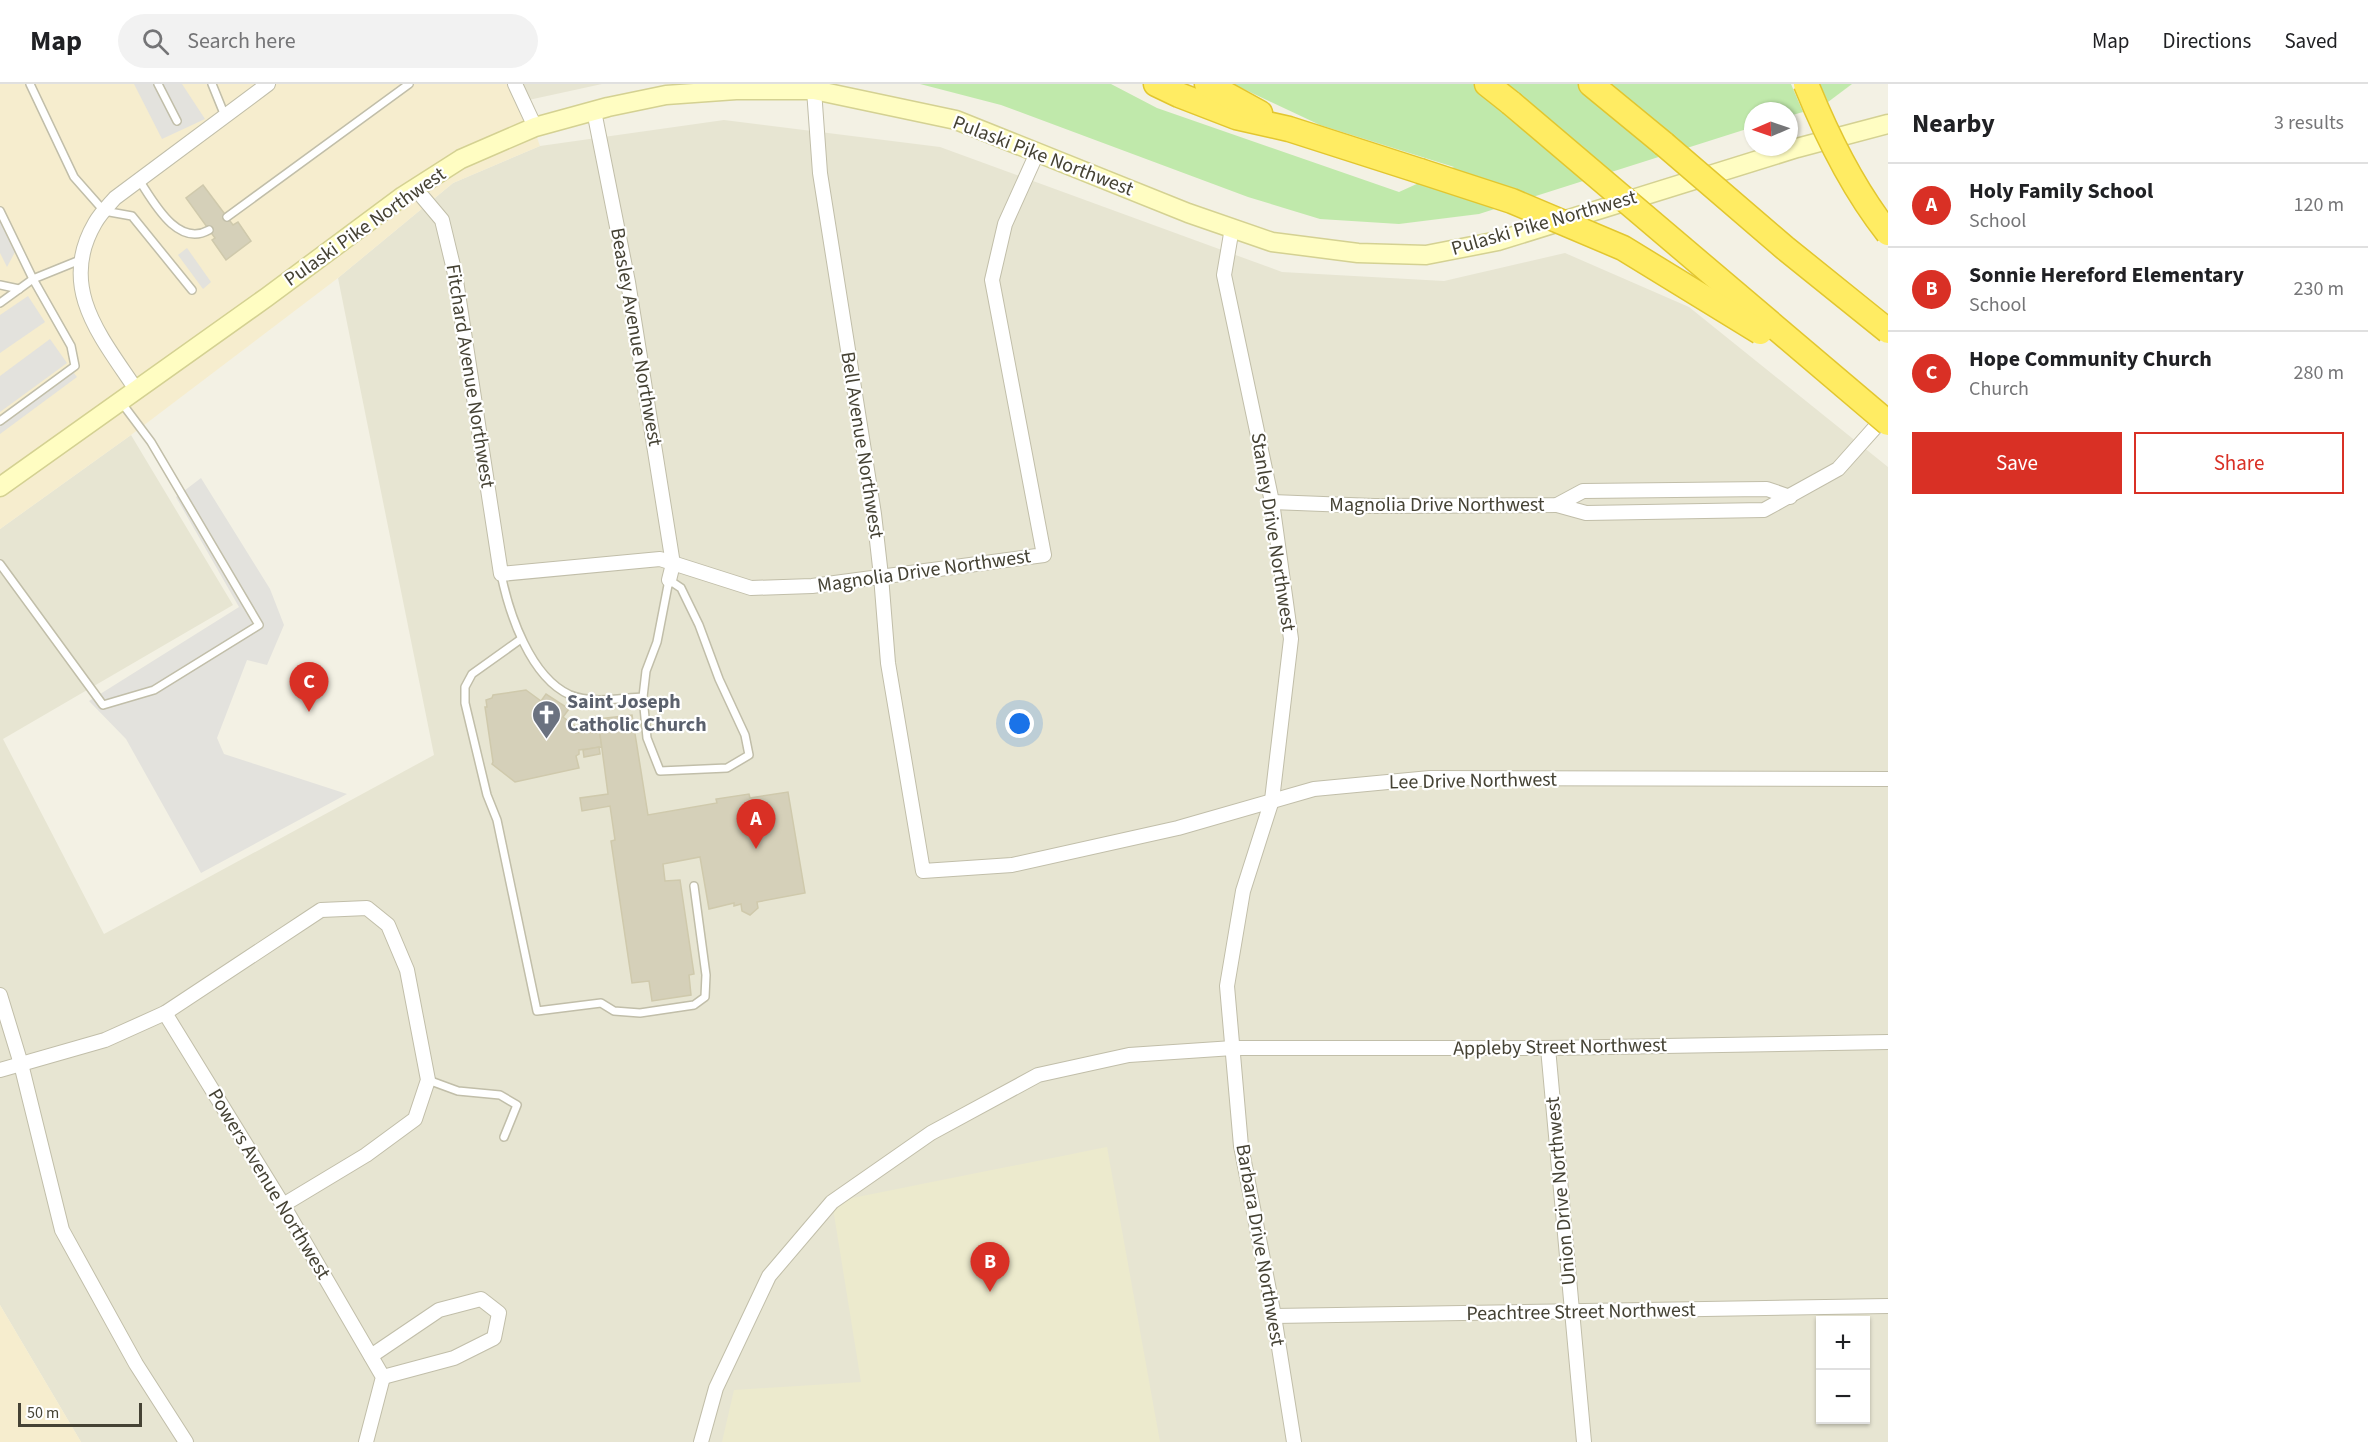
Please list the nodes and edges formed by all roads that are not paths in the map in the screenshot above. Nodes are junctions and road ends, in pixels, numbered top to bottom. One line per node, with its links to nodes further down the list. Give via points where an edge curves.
1 (30, 84): 26 (lane, via 74,177)
2 (158, 84): 17 (lane)
3 (212, 84): 16 (lane)
4 (268, 84): 16 (street)
5 (409, 84): 27 (lane)
6 (515, 84): 19 (street)
7 (1156, 84): 20 (highway, via 1236,117)
8 (1207, 84): 20 (highway)
9 (1486, 84): 38 (highway, bridge)
10 (1591, 84): 21 (highway)
11 (1607, 84): 21 (highway)
12 (1806, 84): 30 (highway, bridge, via 1844,164)
13 (663, 90): 14 (main road, Pulaski Pike Northwest); 15 (main road, Pulaski Pike Northwest)
14 (813, 90): 22 (main road, Pulaski Pike Northwest, via 956,120); 51 (street, Bell Avenue Northwest, via 820,173)
15 (594, 111): 19 (main road, Pulaski Pike Northwest); 49 (street, Beasley Avenue Northwest, via 628,282)
16 (225, 116): 23 (street)
17 (177, 121)
18 (1888, 124): 28 (main road, Pulaski Pike Northwest, via 1797,148 1498,241 1426,255 1358,253 1272,242)
19 (535, 127): 24 (main road, Pulaski Pike Northwest, via 461,159)
20 (1289, 129): 38 (highway, bridge, via 1512,201 1623,248 1735,315)
21 (1664, 144): 37 (highway, bridge)
22 (1037, 153): 28 (main road, Pulaski Pike Northwest); 51 (street, Magnolia Drive Northwest, via 1005,224 992,280 1044,555)
23 (139, 180): 26 (street); 29 (lane, via 178,229 195,233)
24 (415, 188): 39 (main road, Pulaski Pike Northwest); 50 (street, Fitchard Avenue Northwest, via 442,220 455,274)
25 (0, 211): 32 (lane)
26 (104, 211): 31 (street, via 95,222); 35 (lane, via 132,216)
27 (227, 217)
28 (1232, 228): 46 (street, Stanley Drive Northwest, via 1224,275)
29 (209, 230)
30 (1888, 232)
31 (80, 260): 32 (lane); 39 (street, via 81,289 93,326)
32 (33, 279): 34 (lane); 42 (lane, via 71,346 75,366)
33 (0, 285): 34 (lane)
34 (19, 289): 36 (lane)
35 (192, 290)
36 (0, 303)
37 (1888, 331)
38 (1847, 390): 43 (highway, bridge)
39 (136, 391): 40 (main road, Pulaski Pike Northwest)
40 (121, 402): 44 (main road, Pulaski Pike Northwest); 48 (lane, via 151,442 260,625 154,690 104,705)
41 (1888, 413): 45 (street, via 1838,469)
42 (0, 421)
43 (1888, 423)
44 (0, 487)
45 (1790, 496): 47 (street, Magnolia Drive Northwest, via 1767,489 1583,491); 47 (street, via 1764,510 1586,513)
46 (1272, 502): 47 (street, Magnolia Drive Northwest); 56 (street, Stanley Drive Northwest, via 1292,639)
47 (1557, 505)
48 (0, 564)
49 (673, 564): 50 (street, Magnolia Drive Northwest, via 660,559); 51 (street, Magnolia Drive Northwest, via 751,588 812,586); 52 (street)
50 (501, 574): 53 (lane)
51 (881, 576): 57 (street, Bell Avenue Northwest, via 888,663)
52 (669, 580): 54 (lane); 54 (lane, via 681,588 699,625 745,735 749,755 727,768 660,771 647,738)
53 (521, 639): 54 (lane, via 553,682 570,694 593,700); 58 (lane, via 472,674 465,687 465,703 487,795 497,820 537,1011 601,1003 614,1011 640,1013 694,1005 705,997 706,975)
54 (643, 697)
55 (1888, 779): 56 (street, Lee Drive Northwest, via 1431,778 1314,789)
56 (1272, 801): 57 (street, Lee Drive Northwest, via 1178,828 1012,865); 62 (street, Stanley Drive Northwest, via 1243,891 1227,986)
57 (923, 871)
58 (694, 886)
59 (0, 995): 64 (street)
60 (165, 1013): 64 (street, via 105,1040); 66 (street, via 321,910 367,908 388,925 406,970); 68 (street, Powers Avenue Northwest)
61 (1888, 1042): 63 (street, Appleby Street Northwest)
62 (1233, 1048): 63 (street, Appleby Street Northwest); 71 (street, Barbara Drive Northwest, via 1241,1146); 76 (street, Appleby Street Northwest, via 1129,1055 1038,1075 931,1133 832,1202 769,1275 716,1388)
63 (1548, 1048): 70 (street, Union Drive Northwest)
64 (21, 1064): 65 (street); 74 (street, via 62,1230 136,1364)
65 (0, 1070)
66 (428, 1080): 67 (lane, via 458,1091 500,1095 517,1105); 68 (street, via 415,1119 366,1155)
67 (504, 1137)
68 (283, 1205): 72 (street, Powers Avenue Northwest)
69 (1888, 1306): 70 (street, Peachtree Street Northwest)
70 (1572, 1313): 71 (street, Peachtree Street Northwest); 78 (street, Union Drive Northwest)
71 (1274, 1316): 77 (street, Barbara Drive Northwest)
72 (371, 1356): 73 (street, Powers Avenue Northwest); 73 (street, via 439,1310 481,1299 499,1313 494,1338 454,1358)
73 (383, 1377): 75 (street)
74 (186, 1442)
75 (366, 1442)
76 (701, 1442)
77 (1294, 1442)
78 (1584, 1442)

